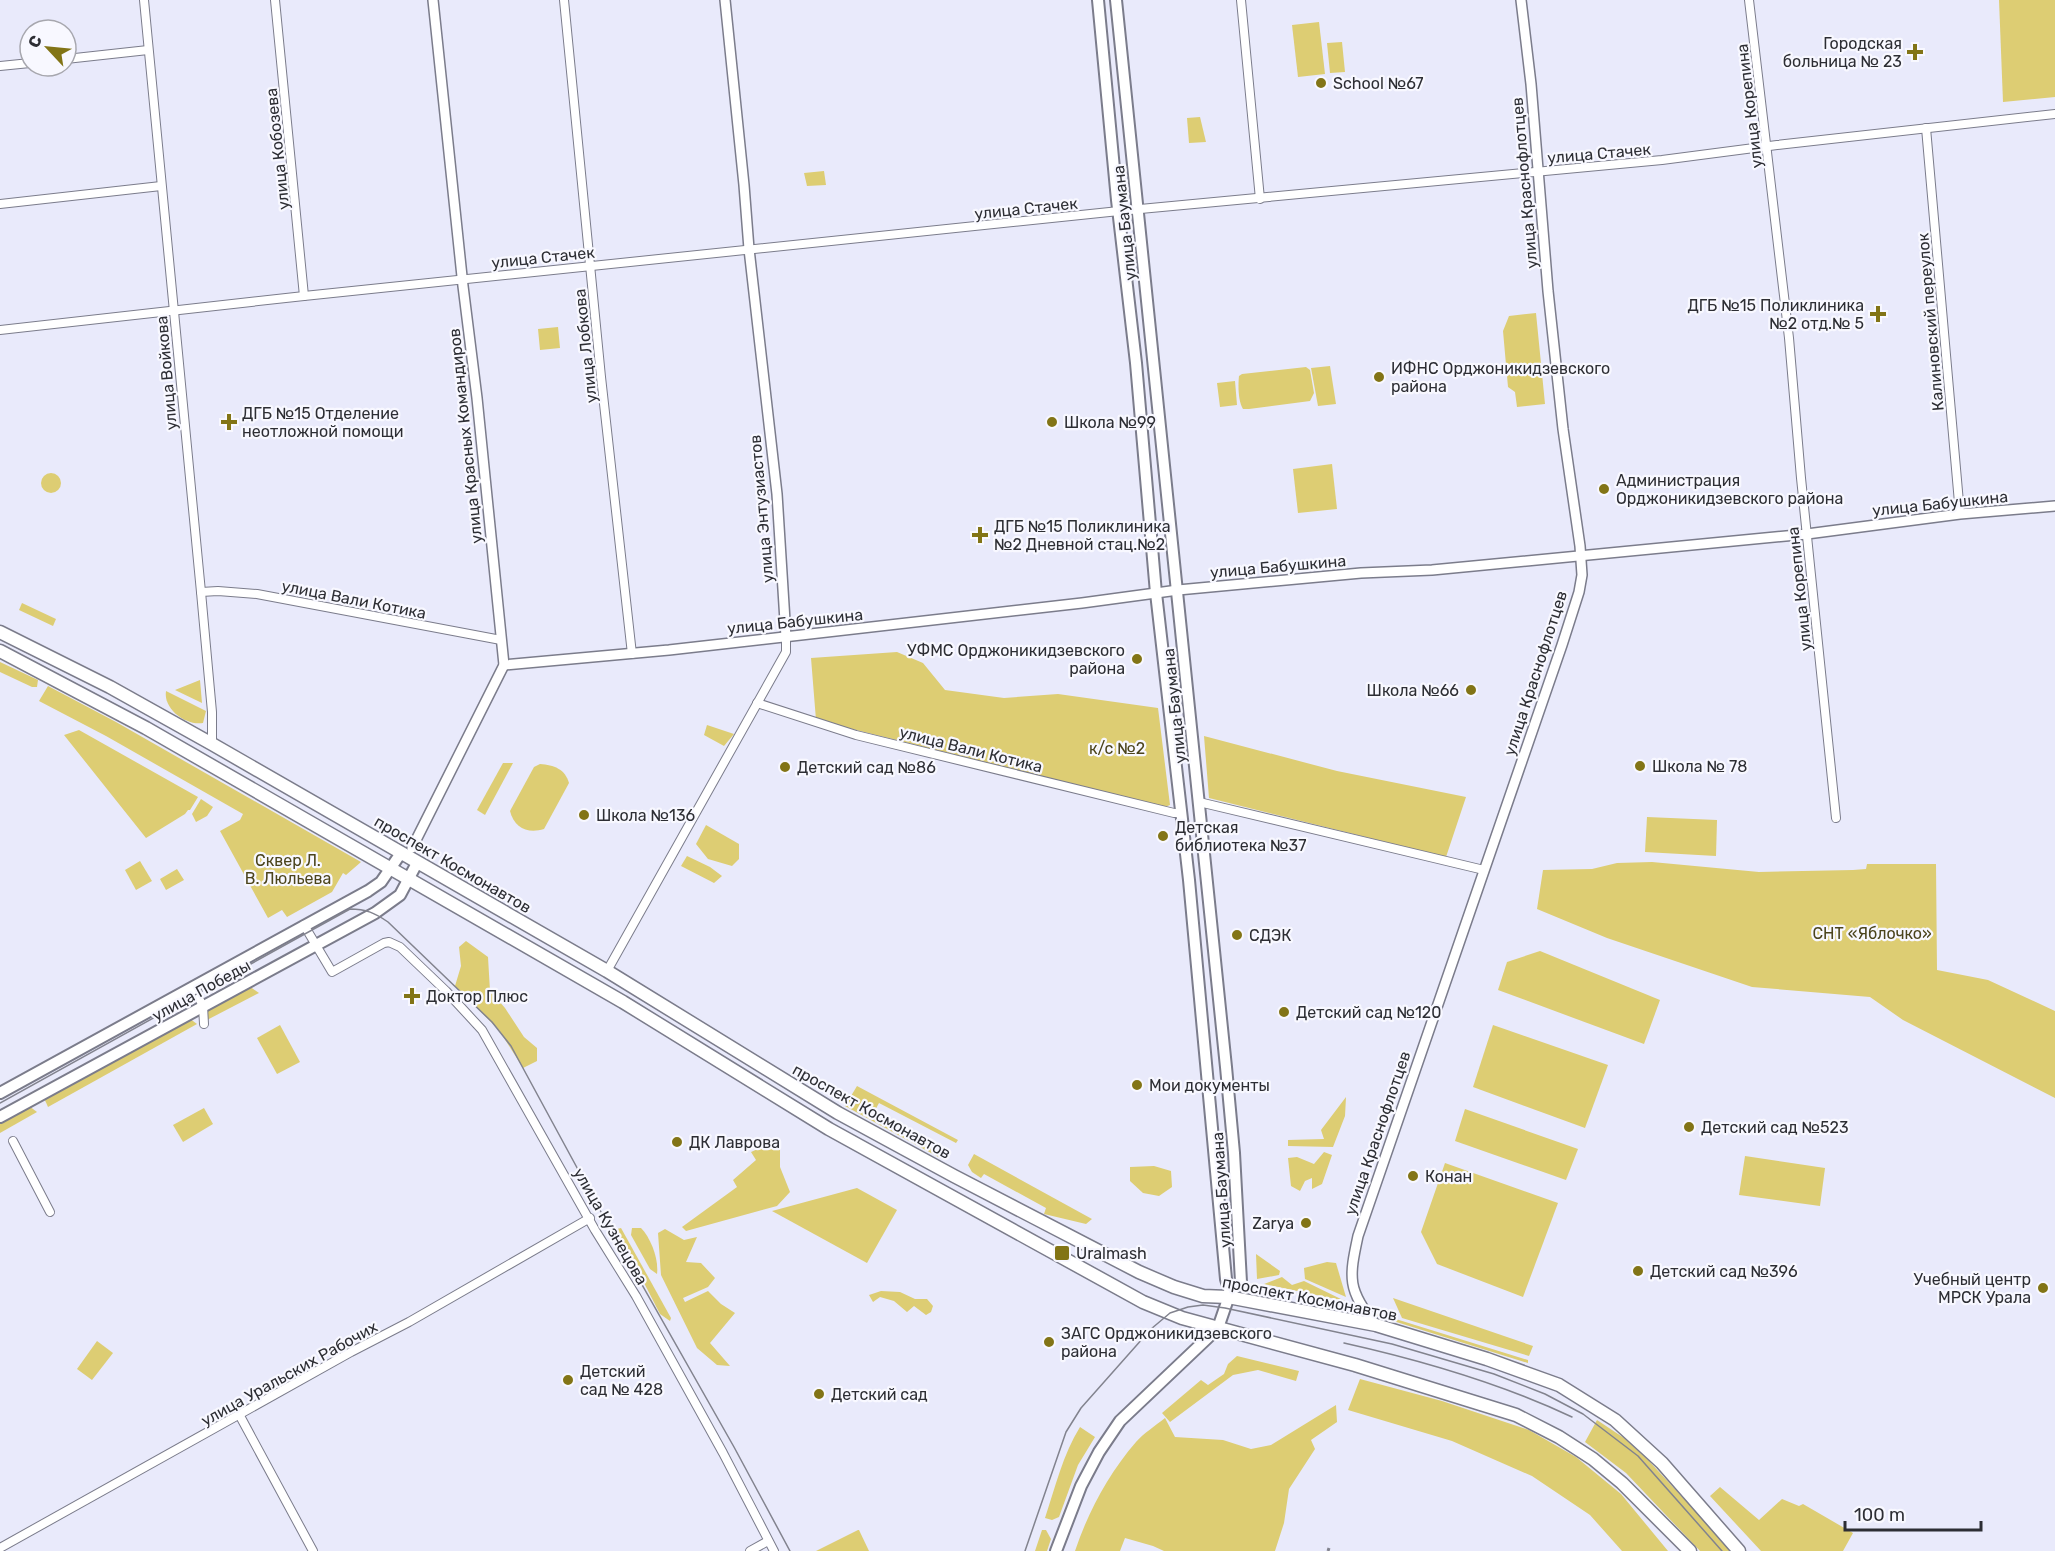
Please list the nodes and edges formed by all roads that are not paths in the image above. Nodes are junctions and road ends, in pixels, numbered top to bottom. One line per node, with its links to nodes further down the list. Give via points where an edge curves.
1 (144, 0): 11 (street, улица Войкова)
2 (275, 0): 27 (street, улица Кобозева)
3 (433, 0): 26 (street, улица Красных Командиров)
4 (564, 0): 25 (street, улица Лобкова)
5 (725, 0): 24 (street, улица Энтузиастов)
6 (1098, 0): 23 (main road, улица Баумана)
7 (1116, 0): 22 (main road, улица Баумана)
8 (1241, 0): 20 (street)
9 (1521, 0): 18 (street, улица Краснофлотцев)
10 (1749, 0): 17 (street, улица Корепина)
11 (148, 50): 12 (street); 19 (street, улица Войкова)
12 (78, 58)
13 (18, 64): 14 (street)
14 (0, 66)
15 (2055, 114): 16 (street, улица Стачек)
16 (1926, 128): 17 (street, улица Стачек); 31 (street, Калиновский переулок)
17 (1767, 146): 18 (street, улица Стачек); 32 (street, улица Корепина)
18 (1539, 172): 20 (street, улица Стачек); 33 (street, улица Краснофлотцев, via 1560,406)
19 (161, 186): 21 (street); 28 (street, улица Войкова)
20 (1260, 199): 22 (street, улица Стачек)
21 (0, 204)
22 (1137, 210): 23 (street, улица Стачек); 34 (main road, улица Баумана)
23 (1119, 211): 24 (street, улица Стачек); 36 (main road, улица Баумана)
24 (749, 249): 25 (street, улица Стачек); 38 (street, улица Энтузиастов, via 777,494)
25 (590, 266): 26 (street, улица Стачек); 41 (street, улица Лобкова)
26 (462, 280): 27 (street, улица Стачек); 39 (street, улица Красных Командиров)
27 (304, 296): 28 (street, улица Стачек)
28 (174, 311): 29 (street, улица Стачек); 35 (street, улица Войкова)
29 (0, 330)
30 (2055, 506): 31 (street, улица Бабушкина)
31 (1960, 514): 32 (street, улица Бабушкина)
32 (1807, 534): 33 (street, улица Бабушкина); 47 (street, улица Корепина)
33 (1581, 555): 34 (street, улица Бабушкина); 51 (street, улица Краснофлотцев, via 1579,592)
34 (1178, 590): 36 (street, улица Бабушкина); 45 (main road, улица Баумана)
35 (201, 592): 39 (street, улица Вали Котика, via 257,594); 44 (street, улица Войкова)
36 (1156, 593): 38 (street, улица Бабушкина); 46 (main road, улица Баумана)
37 (0, 632): 44 (main road, проспект Космонавтов)
38 (786, 637): 41 (street, улица Бабушкина); 43 (street, улица Энтузиастов, via 786,652)
39 (501, 640): 42 (street, улица Красных Командиров)
40 (0, 651): 50 (main road, проспект Космонавтов, via 146,728)
41 (632, 654): 42 (street, улица Бабушкина)
42 (504, 665): 48 (street)
43 (757, 703): 46 (street, улица Вали Котика, via 856,735); 55 (street, улица Энтузиастов)
44 (212, 744): 48 (main road, проспект Космонавтов)
45 (1199, 802): 51 (street); 64 (main road, улица Баумана, via 1242,1263 1241,1282)
46 (1181, 813): 64 (main road, улица Баумана)
47 (1836, 818)
48 (406, 851): 49 (main road, проспект Космонавтов); 50 (main road, улица Победы)
49 (417, 863): 52 (main road, улица Победы); 55 (main road, проспект Космонавтов)
50 (391, 870): 52 (main road, проспект Космонавтов); 53 (main road, улица Победы, via 381,882)
51 (1485, 870): 65 (street, улица Краснофлотцев, via 1363,1218 1350,1272 1354,1292)
52 (409, 880): 54 (main road, улица Победы, via 400,895 385,906); 66 (main road, проспект Космонавтов, via 623,1002 829,1129 1143,1302)
53 (304, 925): 54 (street); 56 (main road, улица Победы)
54 (315, 944): 57 (main road, улица Победы); 63 (street, улица Кузнецова, via 332,972 389,942 400,947 446,992 482,1030)
55 (607, 971): 64 (main road, проспект Космонавтов, via 838,1113 1081,1243 1174,1287 1203,1296)
56 (193, 987): 57 (street); 59 (main road, улица Победы)
57 (203, 1006): 58 (street); 60 (main road, улица Победы)
58 (204, 1024)
59 (0, 1093)
60 (0, 1117)
61 (13, 1141): 62 (street)
62 (50, 1212)
63 (590, 1218): 67 (street, улица Уральских Рабочих); 68 (street, улица Кузнецова)
64 (1229, 1295): 65 (main road, проспект Космонавтов); 66 (main road)
65 (1376, 1325): 75 (main road, проспект Космонавтов, via 1559,1385 1615,1420 1662,1463)
66 (1218, 1328): 73 (main road, via 1120,1421 1081,1486); 74 (main road, проспект Космонавтов, via 1516,1415 1593,1459)
67 (240, 1416): 69 (street, улица Уральских Рабочих); 70 (street)
68 (768, 1540): 71 (street); 72 (street, улица Кузнецова)
69 (0, 1548)
70 (313, 1551)
71 (750, 1551)
72 (774, 1551)
73 (1056, 1551)
74 (1690, 1551)
75 (1739, 1551)

